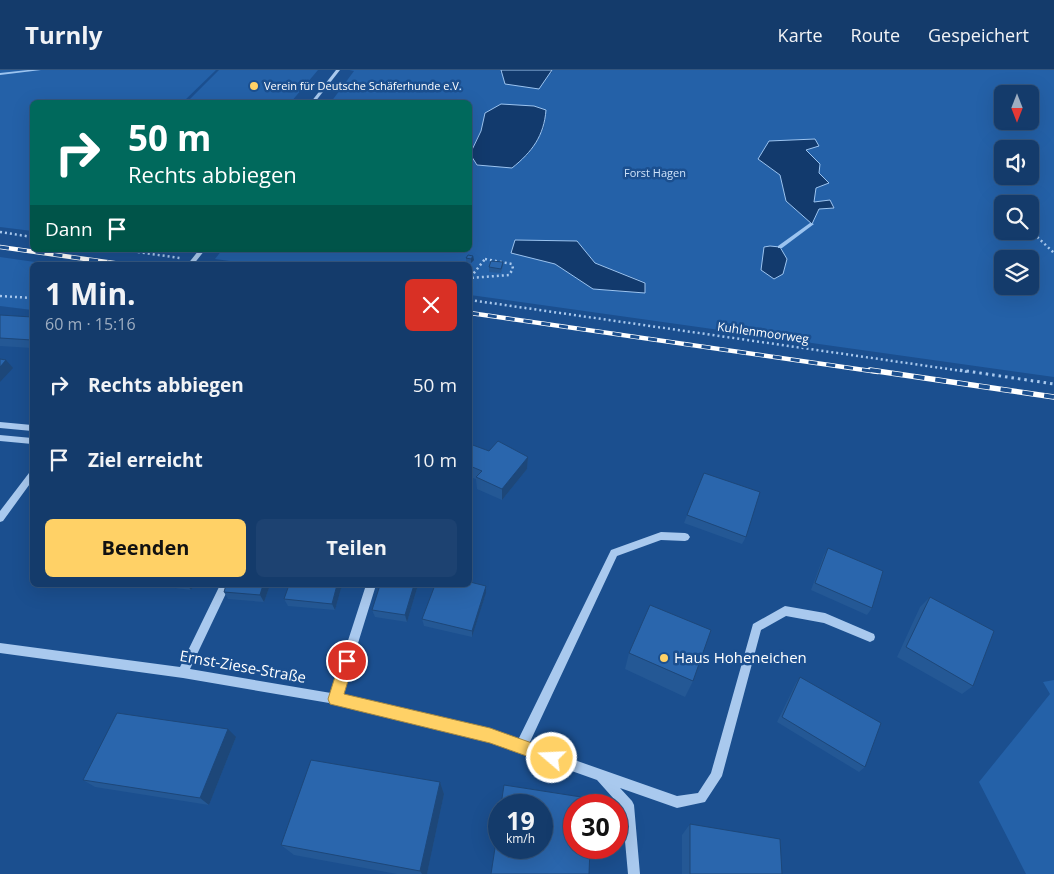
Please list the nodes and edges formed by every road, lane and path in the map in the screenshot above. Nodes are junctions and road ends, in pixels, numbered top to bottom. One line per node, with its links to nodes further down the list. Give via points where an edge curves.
1 (338, 70): 2 (street)
2 (315, 100)
3 (0, 232): 4 (path)
4 (30, 237)
5 (1039, 239): 8 (path)
6 (134, 252): 9 (path)
7 (200, 252): 9 (street)
8 (1054, 253)
9 (192, 262)
10 (472, 275): 11 (path, via 485,259 512,264 509,275)
11 (472, 278)
12 (0, 296): 13 (path)
13 (30, 298)
14 (472, 300): 15 (path, Kuhlenmoorweg)
15 (1054, 384)
16 (0, 425): 17 (street)
17 (30, 428)
18 (0, 438): 19 (street)
19 (30, 441)
20 (30, 478): 21 (street)
21 (0, 518)
22 (684, 537): 29 (street, via 661,536 614,553)
23 (224, 587): 27 (street)
24 (370, 587): 28 (street)
25 (870, 637): 30 (street, via 825,618 785,611 757,627 716,776 700,798 677,802)
26 (0, 648): 27 (street, Ernst-Ziese-Straße)
27 (183, 673): 28 (street, Ernst-Ziese-Straße)
28 (335, 699): 29 (street, Ernst-Ziese-Straße, via 490,736)
29 (521, 747): 30 (street, Ernst-Ziese-Straße)
30 (599, 774): 31 (street, Ernst-Ziese-Straße, via 628,805)
31 (634, 874)

